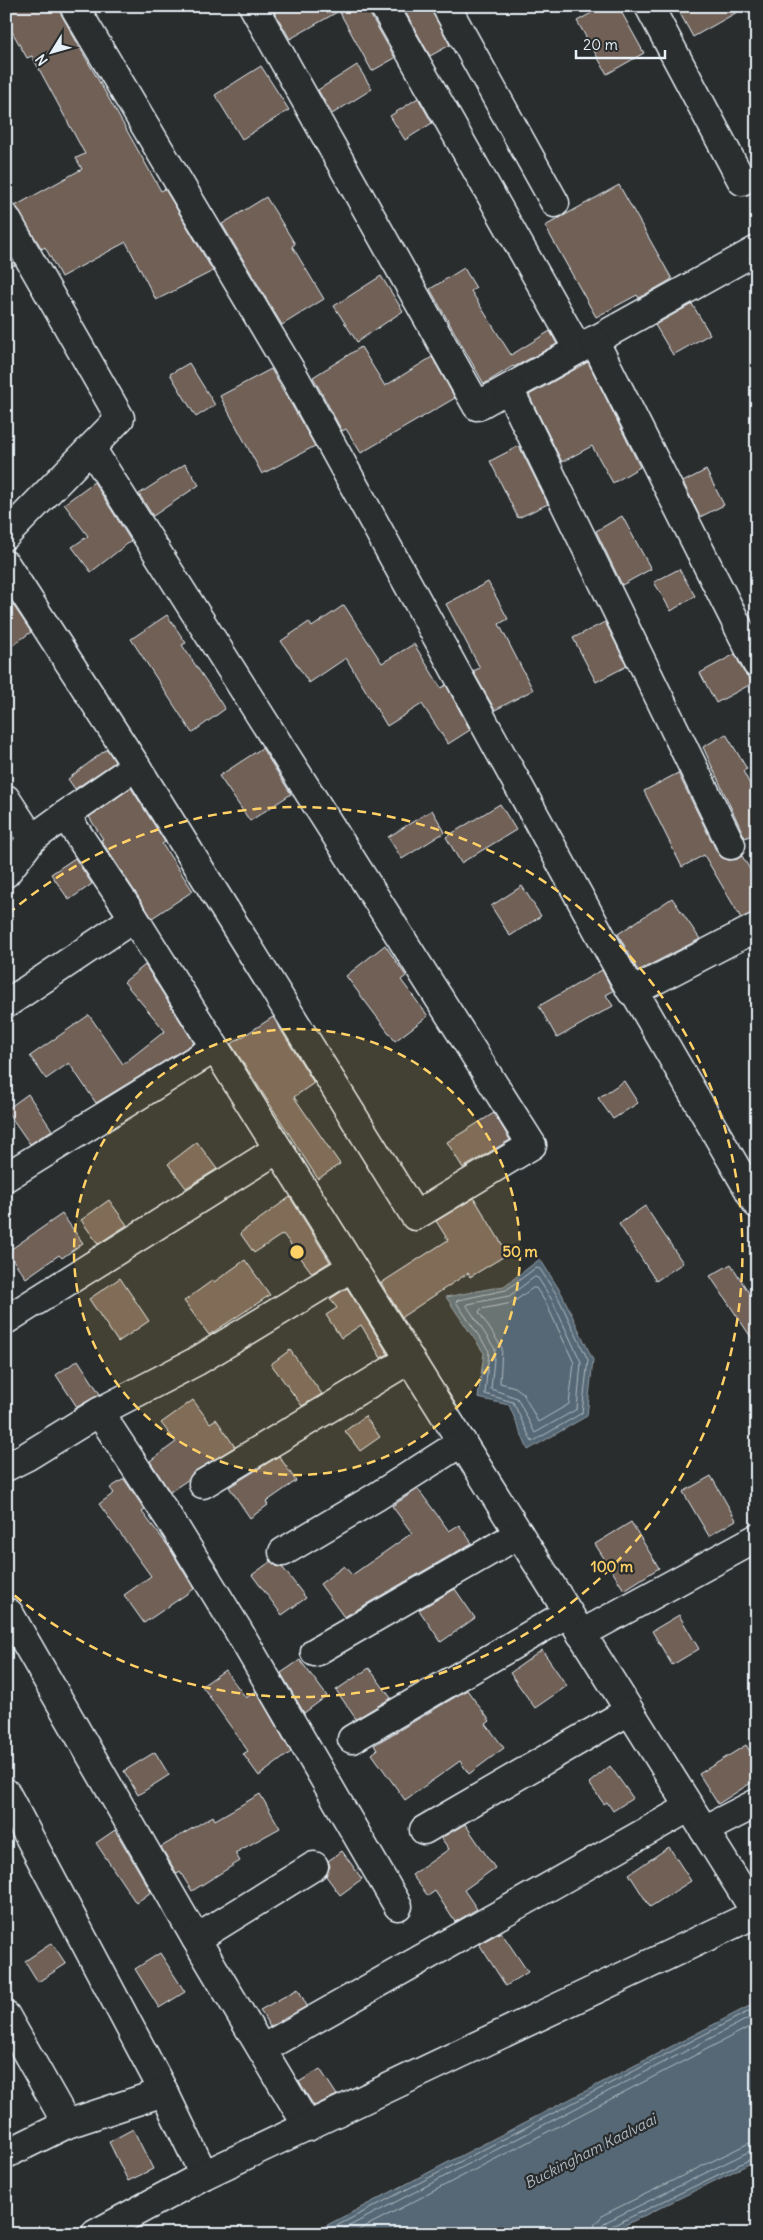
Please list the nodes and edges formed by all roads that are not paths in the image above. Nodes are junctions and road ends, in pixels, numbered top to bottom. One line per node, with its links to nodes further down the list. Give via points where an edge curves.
1 (74, 6): 24 (street, via 295,378 631,991)
2 (253, 6): 11 (street, via 478,406)
3 (384, 6): 10 (street)
4 (649, 6): 6 (street)
5 (451, 8): 7 (street)
6 (742, 181)
7 (555, 203)
8 (6, 218): 12 (street, via 120,418)
9 (757, 250): 10 (street)
10 (586, 345): 11 (street); 15 (street)
11 (509, 389): 20 (street)
12 (91, 448): 13 (street); 16 (street, via 532,1145 415,1216)
13 (6, 535)
14 (6, 565): 16 (street)
15 (757, 664)
16 (136, 766): 18 (street)
17 (6, 799): 19 (street)
18 (65, 815): 19 (street); 22 (street)
19 (32, 839): 21 (street)
20 (731, 845)
21 (6, 873)
22 (134, 918): 25 (street); 26 (street)
23 (757, 927): 24 (street)
24 (634, 991): 29 (street)
25 (6, 1004)
26 (215, 1048): 27 (street); 28 (street)
27 (278, 1148): 30 (street); 31 (street)
28 (6, 1177)
29 (757, 1204)
30 (352, 1267): 32 (street); 33 (street, via 197,1361)
31 (6, 1320)
32 (410, 1360): 34 (street); 36 (street)
33 (100, 1412): 35 (street); 51 (street, via 238,1630)
34 (462, 1442): 37 (street); 39 (street)
35 (6, 1467)
36 (203, 1484)
37 (519, 1534): 41 (street); 42 (street)
38 (757, 1538): 41 (street)
39 (283, 1552)
40 (9, 1613): 53 (street)
41 (575, 1624): 43 (street); 44 (street)
42 (315, 1652)
43 (629, 1710): 47 (street); 48 (street)
44 (352, 1739)
45 (6, 1793): 56 (street)
46 (757, 1803): 49 (street)
47 (690, 1807): 49 (street); 55 (street)
48 (424, 1830)
49 (704, 1830): 52 (street)
50 (314, 1866): 53 (street)
51 (398, 1906)
52 (756, 1913): 58 (street)
53 (196, 1939): 55 (street)
54 (6, 2016): 57 (street)
55 (262, 2049): 58 (street)
56 (164, 2092): 57 (street); 60 (street)
57 (67, 2124): 59 (street)
58 (308, 2127): 60 (street)
59 (6, 2154)
60 (204, 2175): 61 (street)
61 (95, 2234)

